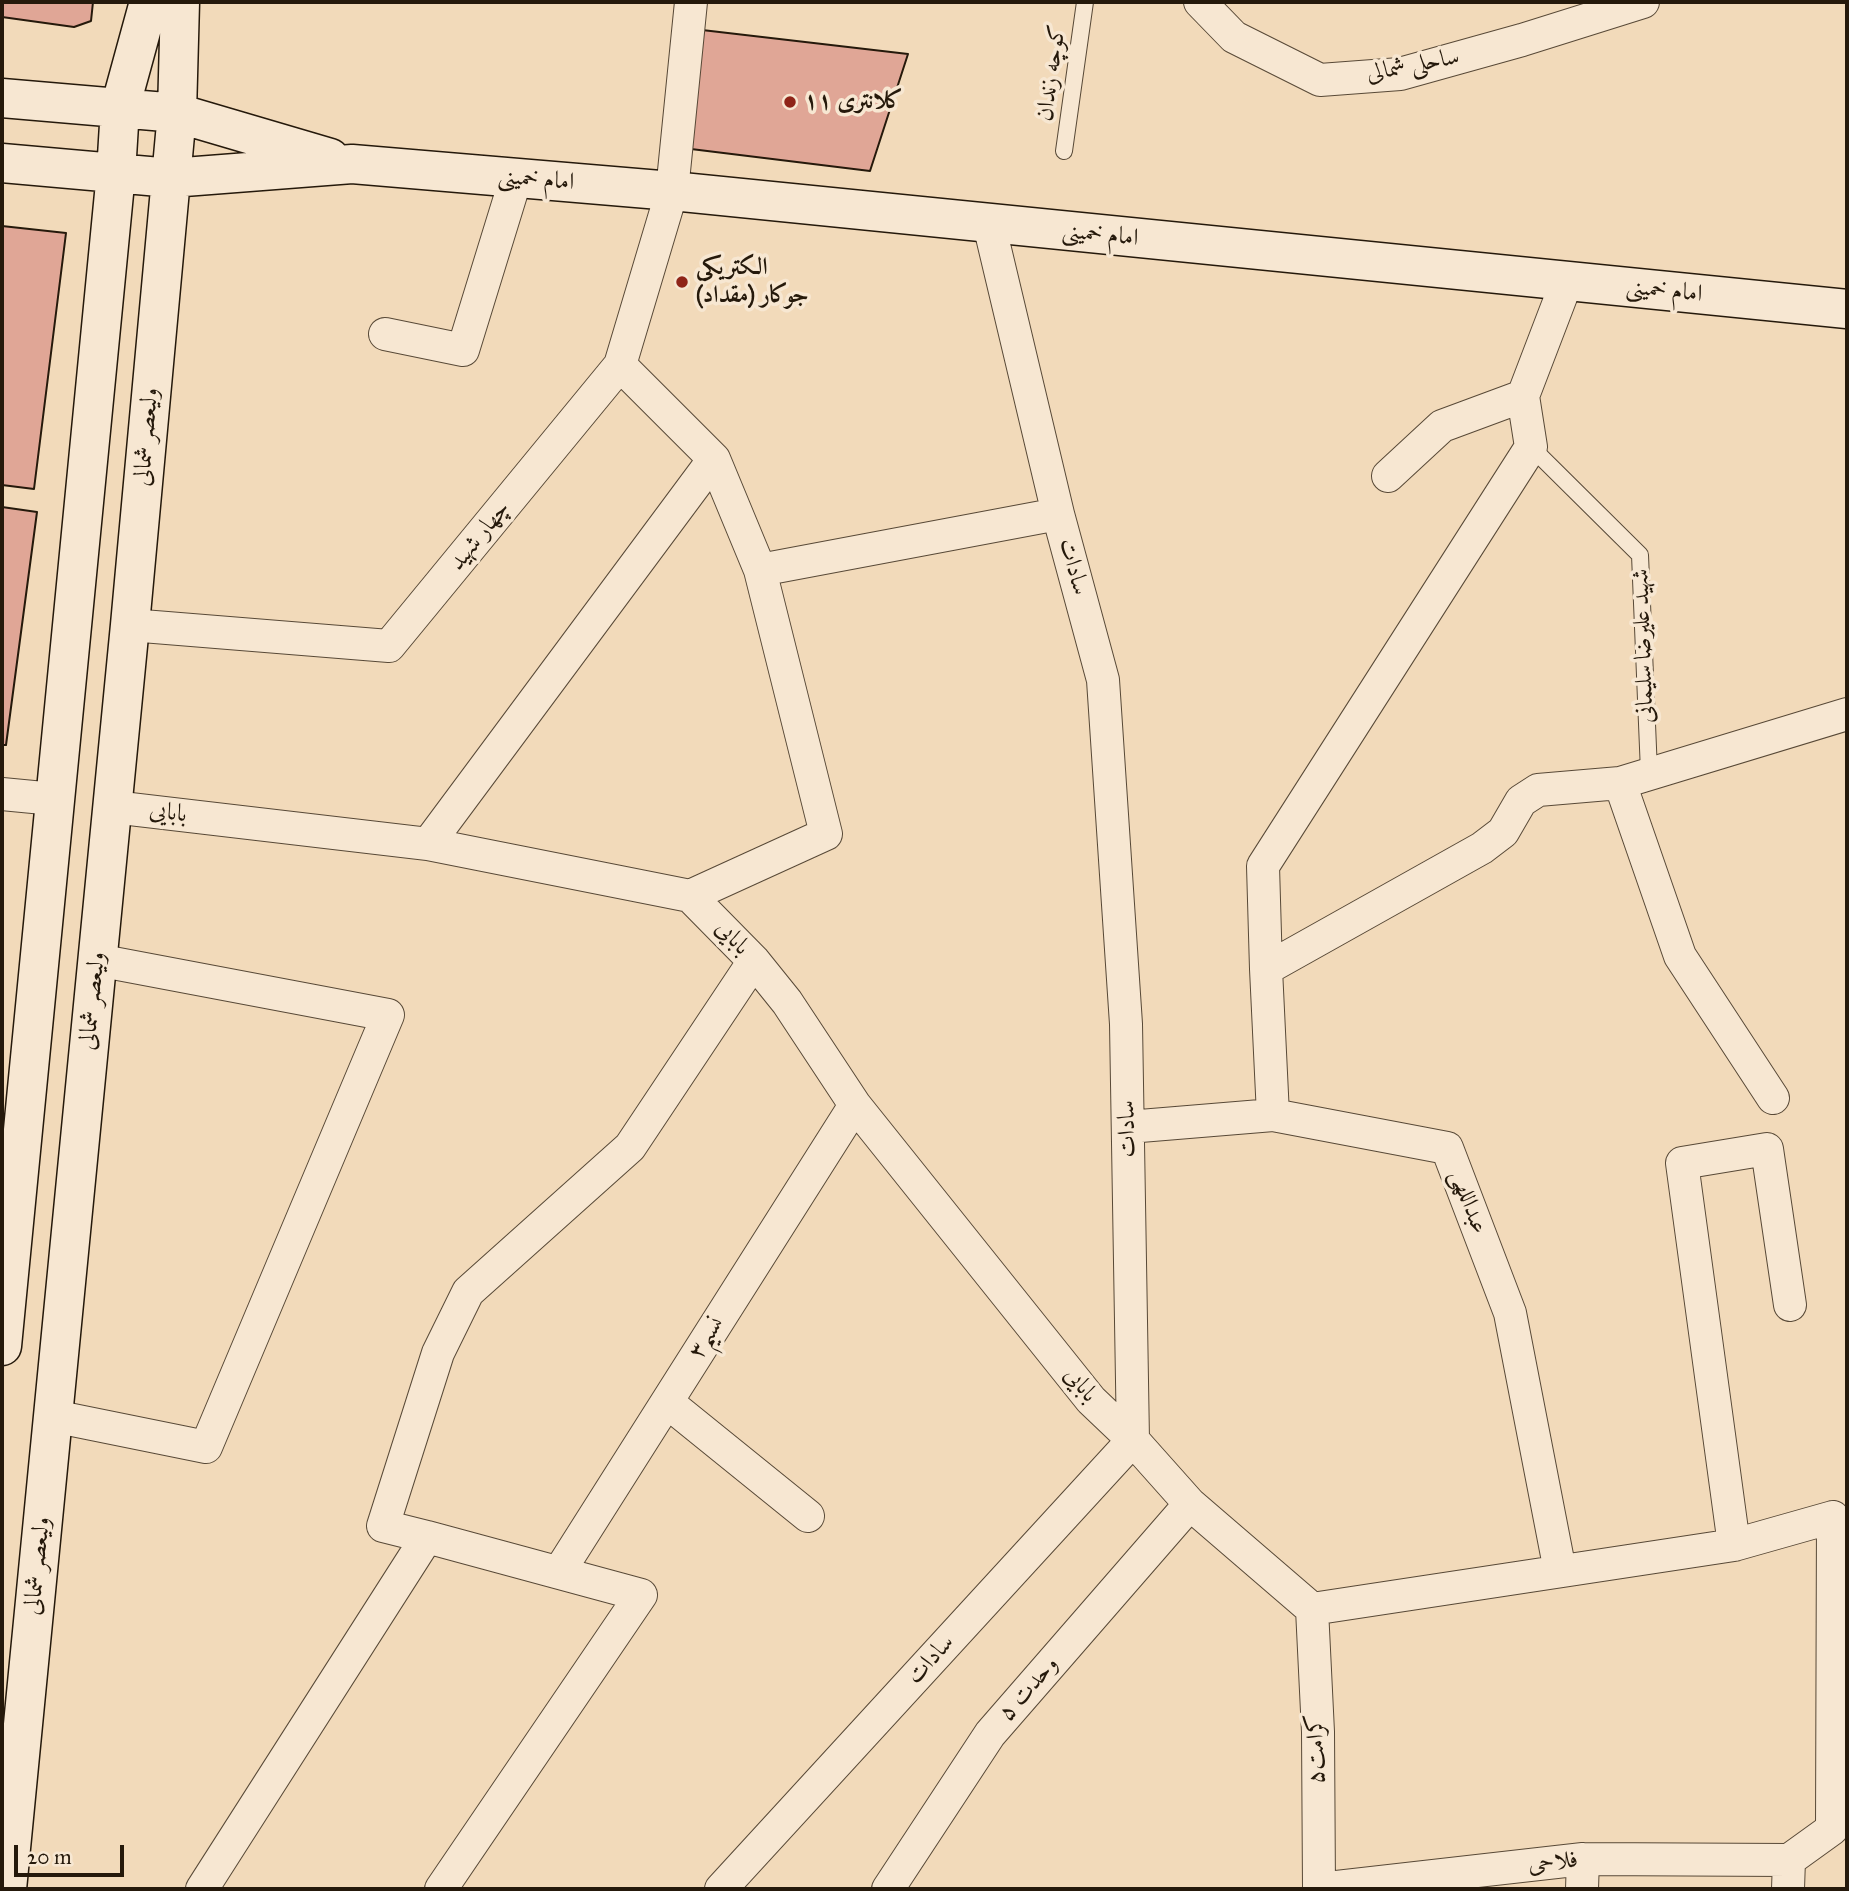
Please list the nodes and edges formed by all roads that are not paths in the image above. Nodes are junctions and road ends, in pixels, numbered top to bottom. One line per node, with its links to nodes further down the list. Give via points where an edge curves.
1 (149, 2): 8 (main road)
2 (180, 2): 9 (main road, ولیعصر شمالی)
3 (691, 2): 16 (street, چهار شهید)
4 (1085, 2): 10 (lane, کوچه زندان)
5 (1200, 2): 6 (street, ساحلی شمالی, via 1234,37 1320,80 1400,74)
6 (1643, 2)
7 (2, 98): 8 (main road, امام خمینی)
8 (120, 108): 9 (main road, امام خمینی); 13 (main road)
9 (177, 113): 12 (main road, امام خمینی); 14 (main road, ولیعصر شمالی)
10 (1064, 151)
11 (2, 163): 13 (main road, امام خمینی)
12 (352, 164): 14 (main road, امام خمینی); 15 (main road, امام خمینی)
13 (116, 173): 14 (main road, امام خمینی); 33 (main road)
14 (171, 178): 28 (main road, ولیعصر شمالی)
15 (516, 178): 16 (main road, امام خمینی); 20 (street, via 463,350)
16 (672, 191): 17 (main road, امام خمینی); 21 (street, چهار شهید)
17 (989, 224): 18 (main road, امام خمینی); 26 (street, سادات)
18 (1567, 281): 19 (main road, امام خمینی); 22 (street)
19 (1847, 309)
20 (385, 334)
21 (620, 365): 24 (street); 28 (street, چهار شهید, via 389,646)
22 (1523, 396): 23 (street); 25 (street, via 1442,426)
23 (1531, 447): 30 (lane, شهید علیرضا سلیمانی, via 1640,555); 39 (street, via 1264,866)
24 (713, 459): 27 (street); 35 (street)
25 (1388, 476)
26 (1058, 514): 27 (street); 43 (street, سادات, via 1103,680 1126,1024)
27 (760, 570): 36 (street, via 826,834)
28 (130, 625): 34 (main road, ولیعصر شمالی)
29 (1845, 720): 30 (street)
30 (1649, 772): 31 (street)
31 (1620, 783): 39 (street, via 1538,790 1521,801 1503,832 1482,848); 40 (street, via 1681,956)
32 (2, 794): 33 (street)
33 (54, 799): 44 (main road)
34 (113, 807): 35 (street, بابایی); 37 (main road, ولیعصر شمالی)
35 (428, 844): 36 (street, بابایی)
36 (690, 896): 38 (street, بابایی)
37 (97, 960): 48 (main road, ولیعصر شمالی); 48 (street, via 388,1015 206,1447)
38 (754, 961): 41 (street, بابایی); 53 (street, via 630,1147 468,1292 438,1353 383,1526)
39 (1266, 970): 42 (street)
40 (1773, 1098)
41 (855, 1105): 47 (street, نسیم۳); 49 (street, بابایی, via 1091,1400)
42 (1273, 1115): 43 (street, عبداللهی); 55 (street, عبداللهی, via 1447,1148 1510,1313)
43 (1128, 1127): 49 (street, سادات)
44 (7, 1244): 46 (main road)
45 (1790, 1305): 54 (street, via 1767,1149 1682,1163)
46 (2, 1346)
47 (667, 1402): 51 (street); 56 (street, نسیم۳)
48 (53, 1416): 61 (main road, ولیعصر شمالی)
49 (1133, 1440): 50 (street, بابایی); 64 (street, سادات)
50 (1190, 1504): 57 (street, بابایی); 65 (street, وحدت ۵, via 990,1734)
51 (808, 1516)
52 (1840, 1520): 54 (street); 58 (street)
53 (427, 1537): 56 (street); 62 (street)
54 (1734, 1545): 55 (street)
55 (1560, 1571): 57 (street)
56 (559, 1572): 63 (street, via 641,1595)
57 (1312, 1609): 66 (street, کرامت۵)
58 (1840, 1831): 60 (street)
59 (1582, 1874): 60 (street, فلاحی); 66 (street, فلاحی)
60 (1789, 1875)
61 (7, 1889)
62 (202, 1889)
63 (440, 1889)
64 (721, 1889)
65 (888, 1889)
66 (1319, 1889)

